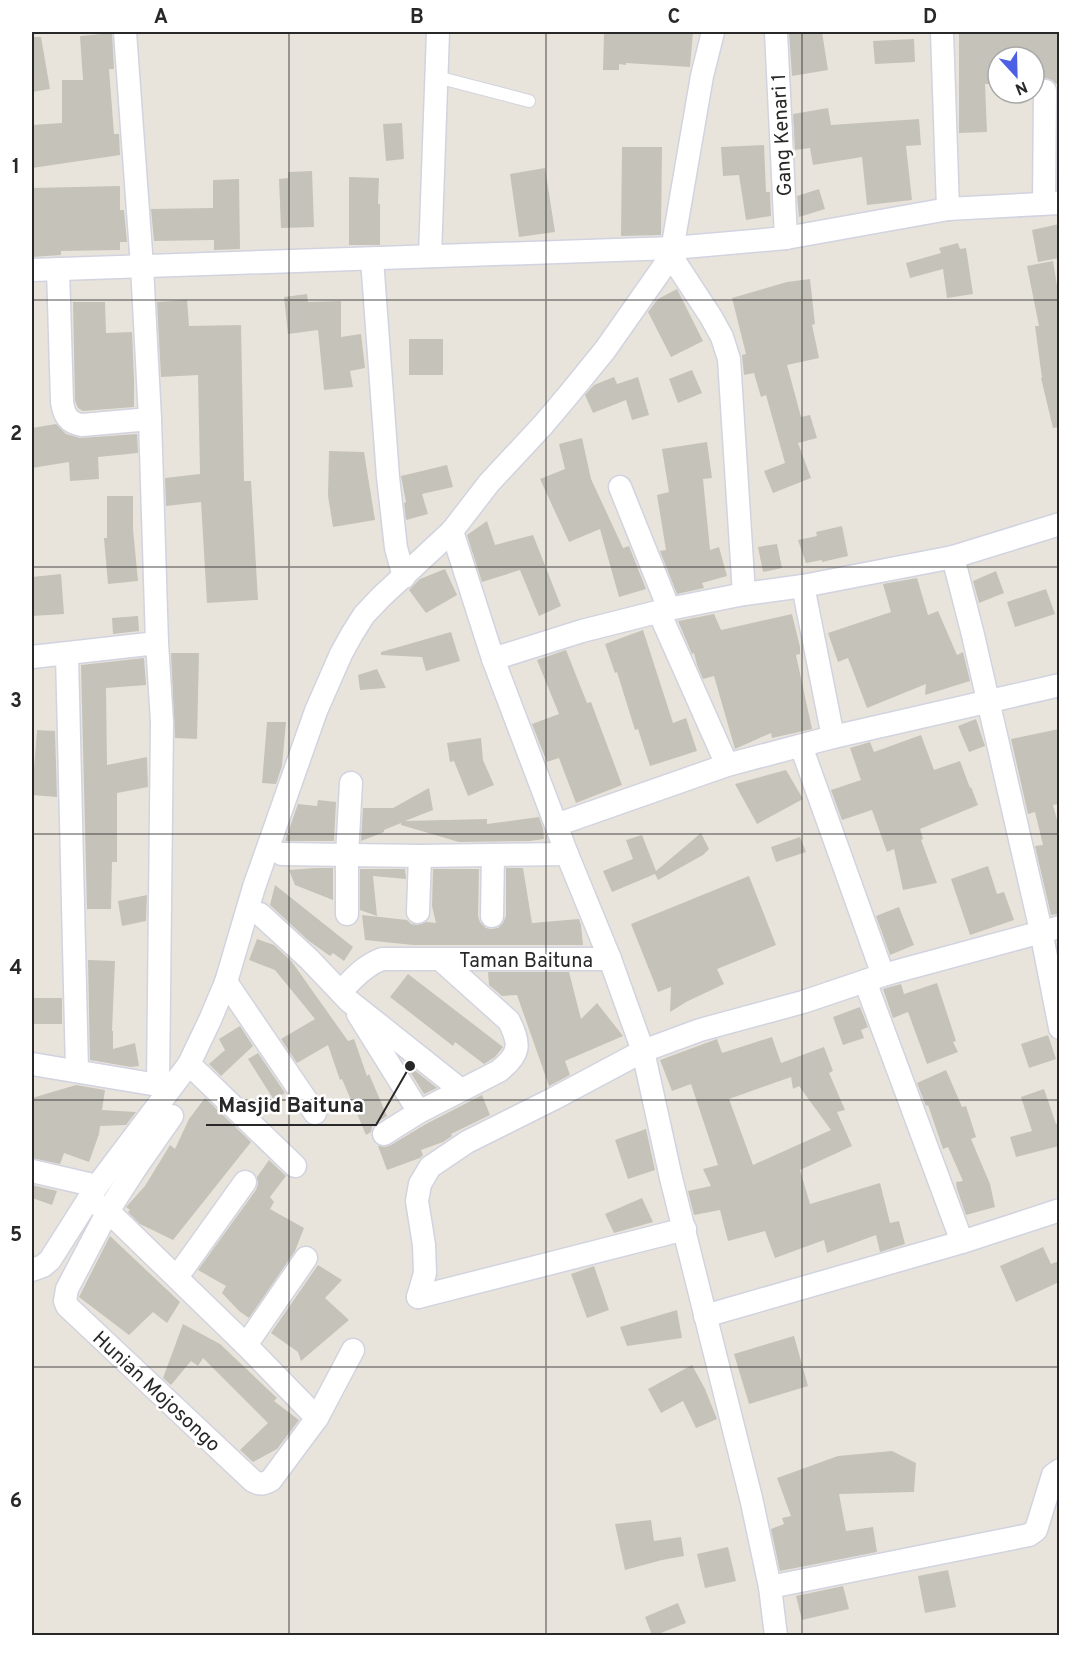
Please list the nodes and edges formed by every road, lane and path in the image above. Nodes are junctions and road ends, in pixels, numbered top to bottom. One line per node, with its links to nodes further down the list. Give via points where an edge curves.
1 (125, 32): 15 (street)
2 (438, 32): 6 (street)
3 (713, 32): 12 (street)
4 (776, 32): 11 (street, Gang Kenari 1)
5 (942, 32): 10 (street)
6 (437, 77): 7 (lane); 13 (street)
7 (529, 101)
8 (1046, 105): 9 (street)
9 (1052, 203): 10 (street)
10 (948, 209): 11 (street)
11 (786, 238): 12 (street)
12 (672, 252): 13 (street); 21 (street, via 605,350); 25 (street, via 722,337 729,359)
13 (430, 256): 14 (street)
14 (372, 259): 15 (street); 23 (street, via 388,477 396,548)
15 (142, 266): 16 (street); 18 (street)
16 (58, 269): 17 (street); 18 (street, via 62,402 67,419 82,425)
17 (32, 270)
18 (150, 419): 27 (street)
19 (620, 487): 26 (street)
20 (1059, 524): 22 (street)
21 (452, 531): 23 (street); 30 (street)
22 (953, 557): 24 (street); 32 (street)
23 (404, 577): 51 (street, via 364,615 336,664 254,887)
24 (803, 586): 25 (street); 33 (street)
25 (744, 594): 26 (street)
26 (664, 610): 30 (street, via 582,630); 35 (street)
27 (157, 643): 28 (street); 58 (street, via 162,722)
28 (67, 654): 29 (street); 57 (street)
29 (32, 657)
30 (493, 659): 37 (street)
31 (1059, 685): 32 (street)
32 (987, 701): 33 (street); 47 (street)
33 (833, 737): 34 (street)
34 (801, 746): 35 (street); 50 (street)
35 (727, 765): 37 (street)
36 (351, 783): 40 (street)
37 (556, 825): 39 (street)
38 (282, 854): 40 (street)
39 (567, 854): 41 (street); 48 (street)
40 (346, 855): 42 (street); 45 (street)
41 (492, 855): 42 (street); 46 (street)
42 (420, 856): 43 (street)
43 (418, 912)
44 (260, 914): 52 (street)
45 (347, 914)
46 (492, 916)
47 (1050, 929): 50 (street); 53 (street)
48 (610, 959): 49 (street, Taman Baituna); 54 (street)
49 (441, 960): 52 (street, Taman Baituna, via 373,962 364,968); 59 (street, Taman Baituna, via 509,1021 518,1042 510,1062)
50 (874, 978): 54 (street); 70 (street)
51 (226, 982): 56 (street); 61 (street)
52 (345, 996): 59 (street); 60 (street)
53 (1059, 1028)
54 (643, 1051): 69 (street); 69 (street, via 467,1142 430,1167 420,1184 417,1201 425,1273 418,1298)
55 (32, 1064): 57 (street)
56 (189, 1064): 58 (street); 64 (street)
57 (76, 1071): 58 (street)
58 (164, 1086): 67 (street)
59 (461, 1090): 60 (street, Taman Baituna)
60 (419, 1112): 63 (street, Taman Baituna)
61 (315, 1113)
62 (172, 1116): 67 (street, Hunian Mojosongo, via 135,1169)
63 (384, 1134)
64 (295, 1166)
65 (32, 1171): 67 (street)
66 (245, 1182): 73 (street)
67 (98, 1199): 72 (street, via 50,1260); 73 (street); 77 (street, Hunian Mojosongo, via 67,1288 67,1306 258,1484 272,1480)
68 (1059, 1210): 70 (street)
69 (685, 1229): 74 (street)
70 (962, 1242): 74 (street)
71 (306, 1258): 75 (street)
72 (32, 1270)
73 (177, 1277): 75 (street)
74 (705, 1317): 79 (street)
75 (246, 1345): 77 (street)
76 (353, 1350): 77 (street, Hunian Mojosongo)
77 (317, 1418)
78 (1059, 1470): 79 (street, via 1053,1474 1036,1530 1029,1535)
79 (770, 1587): 80 (street)
80 (776, 1635)

